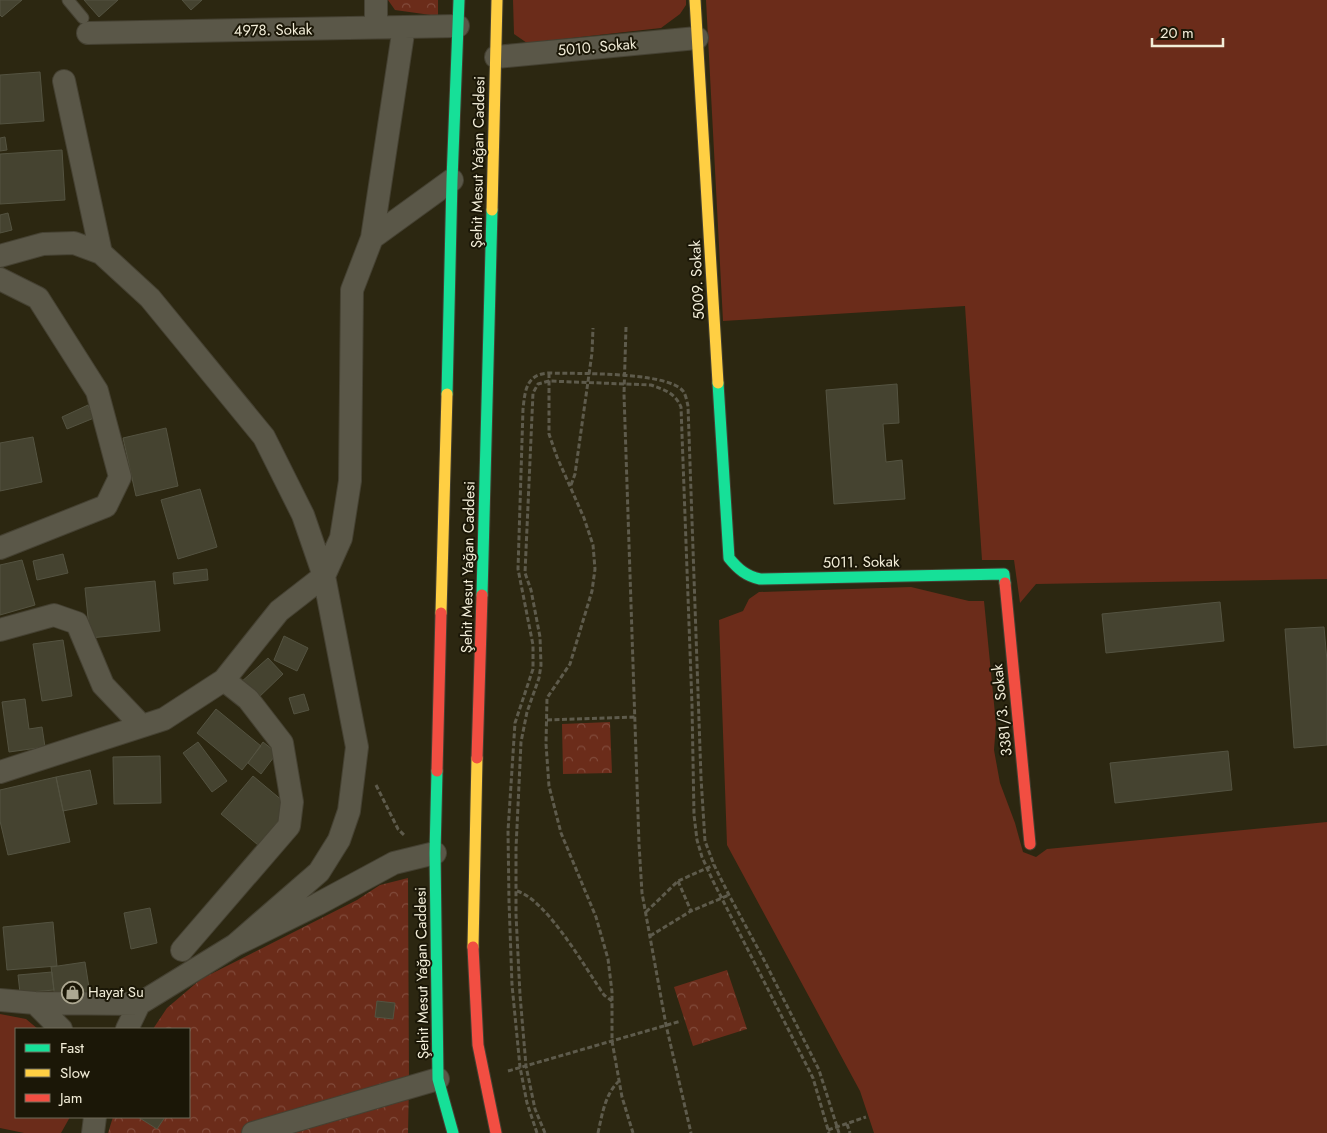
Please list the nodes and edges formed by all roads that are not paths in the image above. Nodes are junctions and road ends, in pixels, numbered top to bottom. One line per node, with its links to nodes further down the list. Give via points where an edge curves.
1 (68, 0): 6 (lane)
2 (376, 0): 8 (street)
3 (459, 0): 7 (main road, Şehit Mesut Yağan Caddesi)
4 (497, 0): 11 (main road, Şehit Mesut Yağan Caddesi)
5 (695, 0): 10 (main road, 5009. Sokak)
6 (86, 26): 8 (street, 4978. Sokak)
7 (458, 26): 9 (street, 4978. Sokak); 13 (main road, Şehit Mesut Yağan Caddesi, via 462,56)
8 (376, 27): 9 (street, 4978. Sokak)
9 (404, 27): 14 (street)
10 (697, 38): 11 (street, 5010. Sokak); 19 (main road, 5009. Sokak)
11 (491, 57): 43 (main road, Şehit Mesut Yağan Caddesi, via 474,989 483,1078)
12 (64, 81): 15 (street)
13 (452, 180): 14 (street); 27 (main road, Şehit Mesut Yağan Caddesi)
14 (372, 238): 21 (street, via 352,290 350,481 341,538)
15 (100, 253): 16 (street, via 74,243 43,244); 21 (street, via 150,298 264,437 303,516)
16 (0, 256)
17 (0, 279): 18 (street, via 38,298 97,391 120,477 106,506)
18 (0, 548)
19 (729, 558): 20 (main road, 5011. Sokak, via 741,573 760,579)
20 (1004, 574): 26 (main road, 3381/3. Sokak)
21 (324, 576): 23 (street, via 279,611); 28 (street, via 357,747 348,811 339,840 319,872)
22 (0, 630): 24 (street, via 54,615 76,623 103,685)
23 (224, 680): 24 (street, via 164,719); 29 (street, via 248,699 282,743 292,802 289,826)
24 (142, 726): 25 (street)
25 (0, 772)
26 (1030, 844)
27 (428, 854): 28 (street, via 394,863); 35 (main road, Şehit Mesut Yağan Caddesi)
28 (235, 945): 32 (street)
29 (182, 950)
30 (0, 1000): 31 (street)
31 (35, 1003): 32 (street); 33 (street)
32 (139, 1004): 34 (street)
33 (60, 1028)
34 (127, 1028)
35 (438, 1079): 38 (main road); 41 (street); 42 (main road, Şehit Mesut Yağan Caddesi)
36 (85, 1118): 39 (street)
37 (95, 1118): 40 (street)
38 (439, 1124)
39 (87, 1133)
40 (93, 1133)
41 (253, 1133)
42 (453, 1133)
43 (496, 1133)

